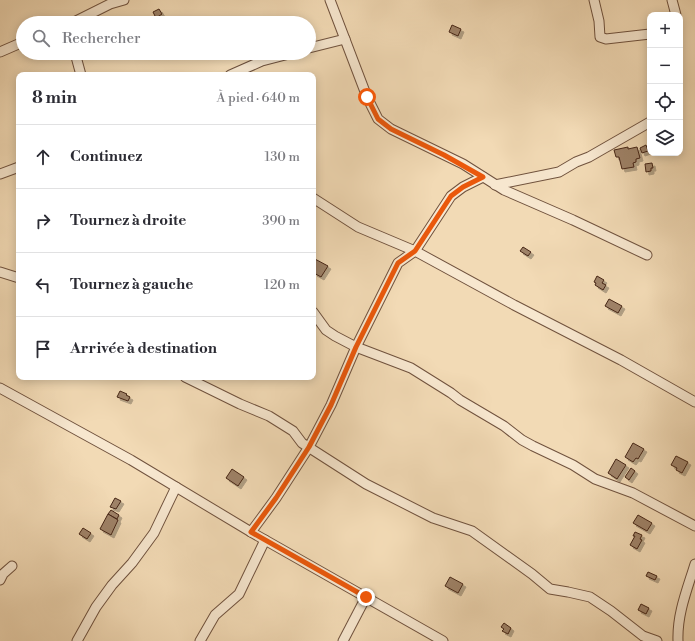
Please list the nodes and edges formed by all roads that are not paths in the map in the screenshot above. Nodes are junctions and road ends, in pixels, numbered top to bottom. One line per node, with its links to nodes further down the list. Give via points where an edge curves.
1 (124, 0): 6 (street)
2 (330, 0): 8 (street)
3 (594, 0): 7 (street, via 600,37 606,39)
4 (672, 0): 5 (street)
5 (675, 12)
6 (86, 16)
7 (647, 34)
8 (345, 39): 10 (street); 19 (street, via 378,119 391,129)
9 (16, 45): 11 (street)
10 (316, 46)
11 (0, 52)
12 (77, 60): 14 (street)
13 (266, 60): 15 (street)
14 (80, 72)
15 (237, 72)
16 (647, 124): 20 (street, via 558,172)
17 (16, 168): 18 (street)
18 (0, 174)
19 (483, 177): 20 (street); 23 (street, via 451,196)
20 (496, 185): 24 (street)
21 (316, 200): 22 (street, via 358,227)
22 (400, 245): 23 (street); 25 (street)
23 (415, 251): 25 (street); 32 (street)
24 (647, 255)
25 (398, 263): 29 (street)
26 (0, 272): 27 (street)
27 (16, 277)
28 (316, 316): 29 (street, via 326,330)
29 (356, 347): 33 (street, via 331,405); 35 (street, via 412,368 522,440 595,479 633,493)
30 (191, 380): 33 (street, via 269,416 293,431 302,443)
31 (0, 388): 34 (street)
32 (695, 402)
33 (309, 447): 36 (street); 46 (street, via 366,484 433,518 472,531 550,589 590,598 643,636)
34 (176, 487): 36 (street); 42 (street, via 154,533 96,607)
35 (695, 526)
36 (251, 532): 37 (street)
37 (265, 540): 41 (street); 43 (street, via 239,594 215,615)
38 (695, 564): 47 (street, via 681,608)
39 (12, 566): 40 (street)
40 (0, 580)
41 (366, 597): 44 (street); 45 (street)
42 (77, 641)
43 (200, 641)
44 (343, 641)
45 (443, 641)
46 (657, 641)
47 (678, 641)

